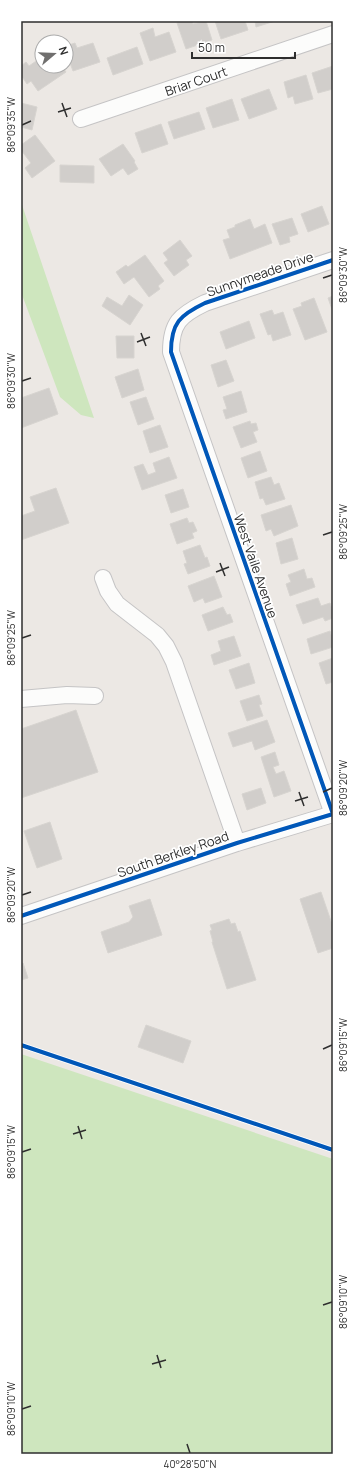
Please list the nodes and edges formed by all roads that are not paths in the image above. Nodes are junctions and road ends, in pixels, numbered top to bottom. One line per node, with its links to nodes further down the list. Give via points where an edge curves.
1 (333, 34): 2 (street, Briar Court)
2 (82, 119)
3 (333, 260): 4 (street, Sunnymeade Drive, via 205,303 191,310)
4 (176, 324): 8 (street, West Vaile Avenue, via 171,337 171,352)
5 (103, 578): 9 (street, via 117,604 157,635 166,646 174,662)
6 (95, 696): 7 (street, via 67,695)
7 (21, 699)
8 (333, 814): 9 (street, South Berkley Road)
9 (237, 843): 10 (street, South Berkley Road)
10 (21, 916)

